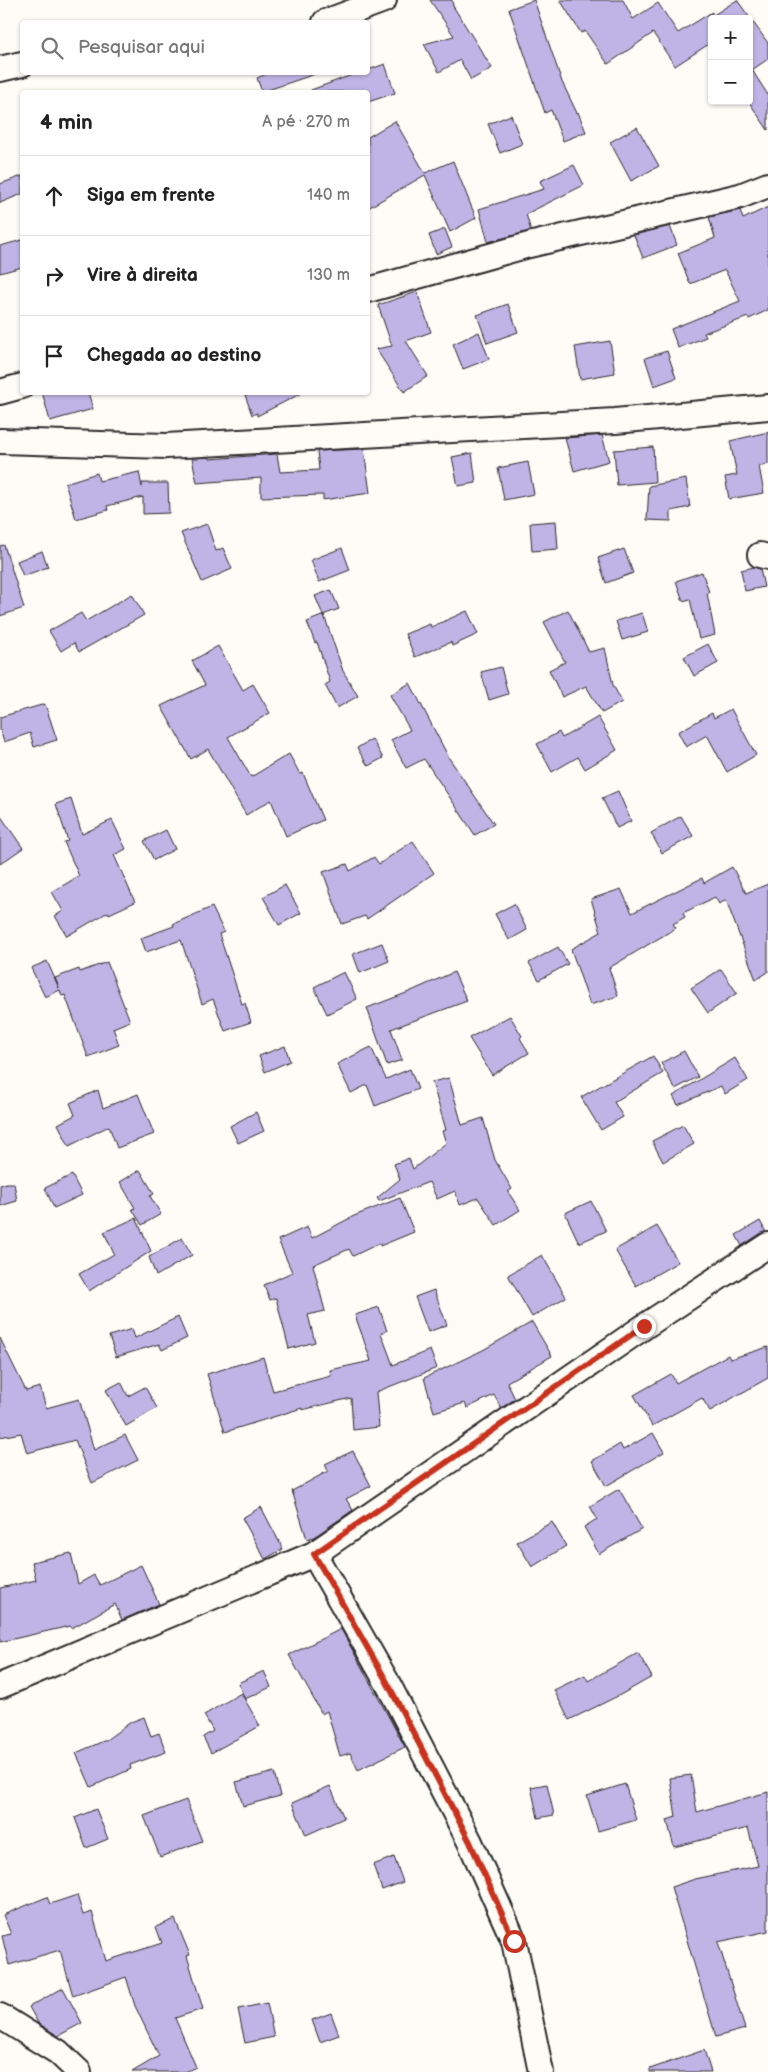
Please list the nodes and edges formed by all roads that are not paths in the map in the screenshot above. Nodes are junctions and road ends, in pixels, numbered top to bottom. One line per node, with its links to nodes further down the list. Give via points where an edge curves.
1 (384, 0): 2 (street)
2 (330, 20)
3 (20, 64): 4 (street)
4 (0, 69)
5 (768, 185): 6 (street, via 740,196 529,245)
6 (370, 289)
7 (20, 387): 8 (street)
8 (0, 392)
9 (768, 407): 10 (street, via 615,421 166,446)
10 (0, 441)
11 (768, 1245): 12 (street, via 644,1326)
12 (314, 1554): 13 (street); 16 (street, via 387,1682 470,1842 514,1941)
13 (1, 1682)
14 (0, 2016): 15 (street, via 58,2052)
15 (79, 2072)
16 (541, 2072)

